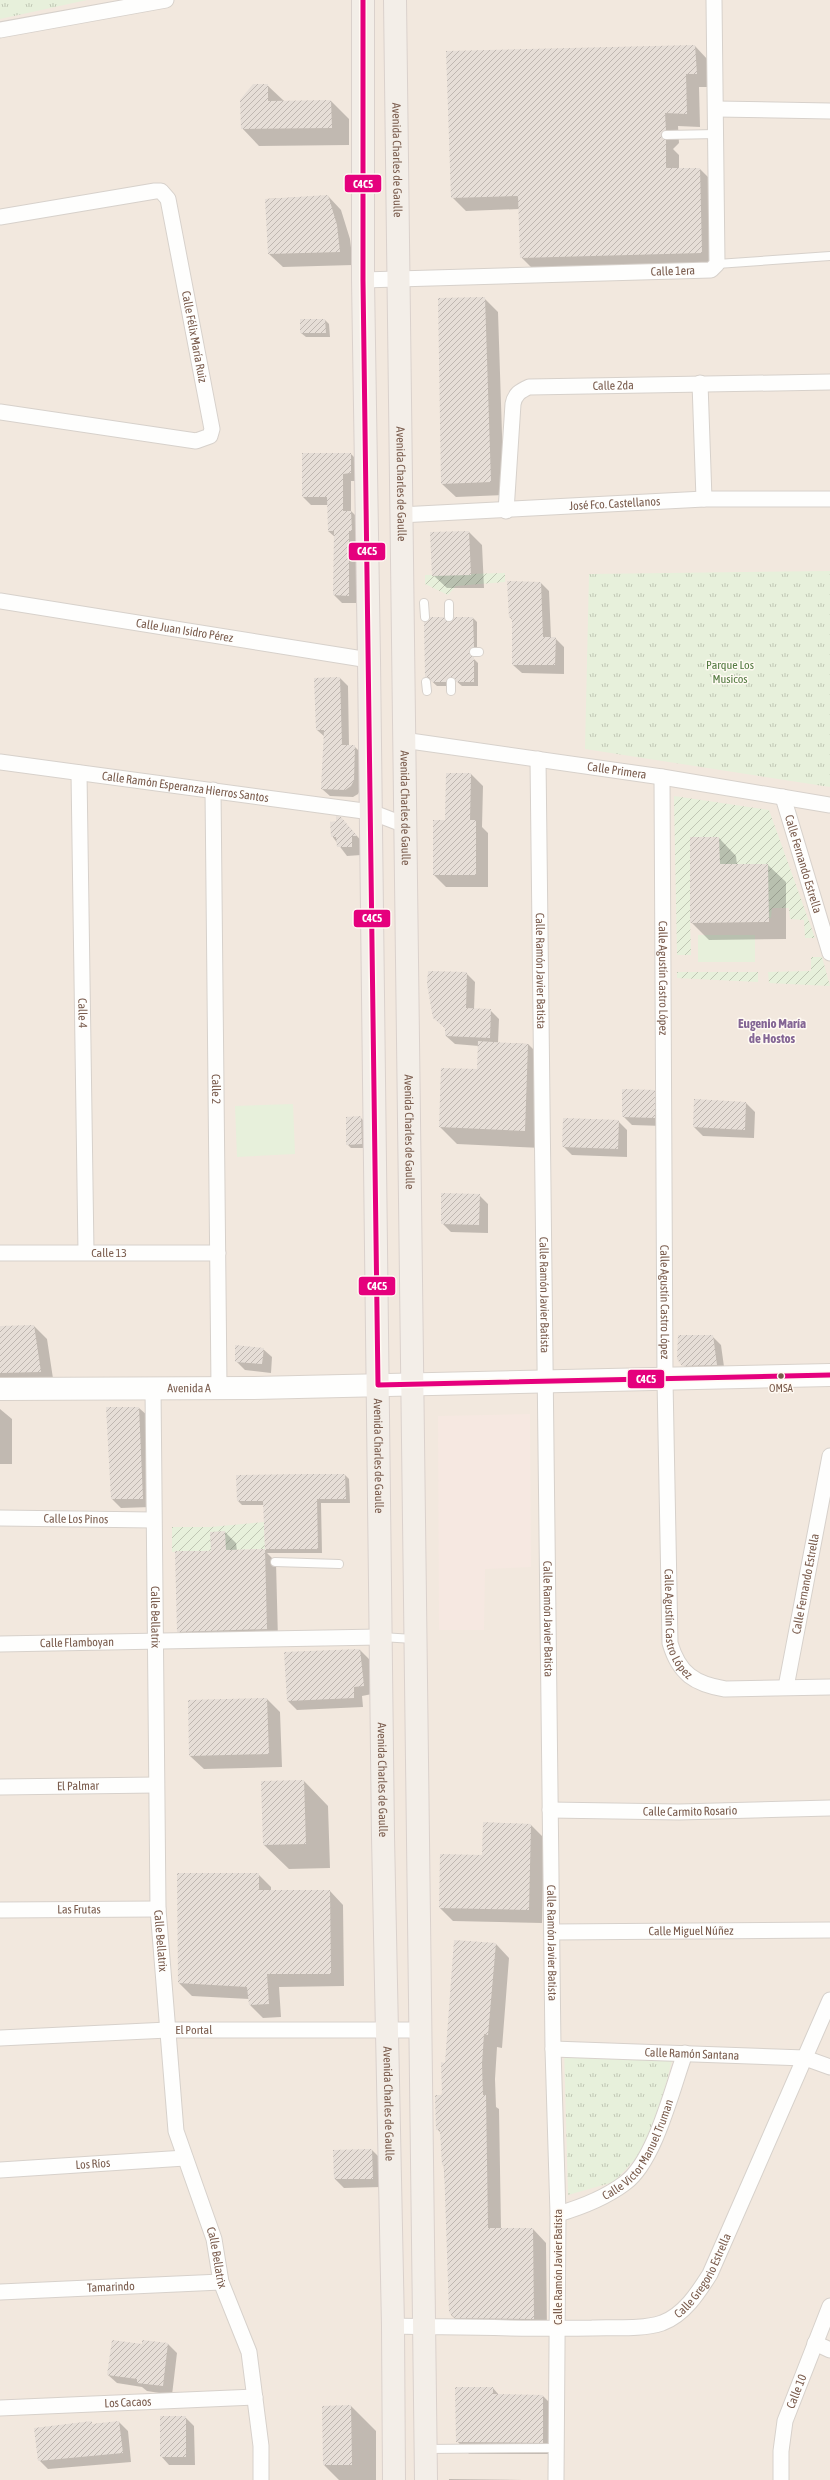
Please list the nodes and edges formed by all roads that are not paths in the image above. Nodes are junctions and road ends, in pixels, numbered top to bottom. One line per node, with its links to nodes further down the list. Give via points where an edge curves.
1 (166, 0): 5 (street)
2 (363, 0): 13 (main road, Avenida Charles de Gaulle)
3 (395, 0): 14 (main road, Avenida Charles de Gaulle)
4 (714, 0): 6 (street)
5 (0, 30)
6 (716, 109): 7 (street); 8 (street)
7 (830, 111)
8 (716, 134): 9 (lane); 12 (street)
9 (666, 135)
10 (0, 217): 17 (street, Calle Félix María Ruiz, via 155,191 165,194 212,429 210,436 196,441)
11 (830, 256): 12 (lane)
12 (717, 264): 14 (street, Calle 1era, via 711,270 696,271)
13 (363, 280): 14 (street, Calle 1era); 27 (main road, Avenida Charles de Gaulle)
14 (398, 280): 21 (main road, Avenida Charles de Gaulle)
15 (830, 382): 16 (street, Calle 2da)
16 (700, 383): 18 (street); 20 (street, Calle 2da, via 529,387 520,391 513,404)
17 (0, 412)
18 (704, 499): 19 (street, José Fco. Castellanos); 20 (street, José Fco. Castellanos)
19 (830, 499)
20 (506, 510): 21 (street, José Fco. Castellanos)
21 (400, 515): 32 (main road, Avenida Charles de Gaulle)
22 (0, 601): 27 (street, Calle Juan Isidro Pérez)
23 (424, 603): 25 (lane)
24 (449, 604): 26 (lane)
25 (425, 617)
26 (449, 617)
27 (370, 660): 40 (main road, Avenida Charles de Gaulle)
28 (426, 682): 31 (lane)
29 (451, 682): 30 (lane)
30 (451, 691)
31 (426, 692)
32 (403, 740): 33 (street, Calle Primera); 41 (main road, Avenida Charles de Gaulle)
33 (538, 759): 36 (street, Calle Primera); 48 (street, Calle Ramón Javier Batista)
34 (0, 762): 35 (street, Calle Ramón Esperanza Hierros Santos)
35 (79, 773): 37 (street, Calle Ramón Esperanza Hierros Santos); 43 (street, Calle 4)
36 (662, 778): 38 (street, Calle Primera); 47 (street, Calle Agustín Castro López)
37 (213, 790): 40 (street, Calle Ramón Esperanza Hierros Santos); 45 (street, Calle 2)
38 (783, 797): 39 (street, Calle Primera); 42 (street, Calle Fernando Estrella)
39 (830, 805)
40 (371, 812): 41 (street, Calle Ramón Esperanza Hierros Santos); 49 (main road, Avenida Charles de Gaulle)
41 (405, 825): 50 (main road, Avenida Charles de Gaulle)
42 (830, 953)
43 (86, 1252): 44 (street, Calle 13); 45 (street, Calle 13)
44 (0, 1253)
45 (218, 1253): 51 (street, Calle 2)
46 (830, 1375): 47 (main road, Avenida A)
47 (666, 1380): 48 (main road, Avenida A); 64 (street, Calle Agustín Castro López, via 669,1631 674,1659 686,1673 698,1682 710,1686 725,1689)
48 (547, 1381): 50 (main road, Avenida A); 68 (street, Calle Ramón Javier Batista)
49 (378, 1385): 50 (main road, Avenida A); 51 (main road, Avenida A); 59 (main road, Avenida Charles de Gaulle)
50 (411, 1385): 60 (main road, Avenida Charles de Gaulle)
51 (219, 1387): 52 (main road, Avenida A)
52 (153, 1388): 53 (main road, Avenida A); 56 (street, Calle Bellatrix)
53 (0, 1389)
54 (830, 1456): 64 (street, Calle Fernando Estrella)
55 (0, 1518): 56 (street, Calle Los Pinos)
56 (153, 1520): 61 (street, Calle Bellatrix)
57 (275, 1562): 58 (lane)
58 (339, 1564)
59 (380, 1637): 60 (lane); 61 (street, Calle Flamboyan); 76 (main road, Avenida Charles de Gaulle)
60 (414, 1639): 75 (main road, Avenida Charles de Gaulle)
61 (154, 1642): 62 (street, Calle Flamboyan); 65 (street, Calle Bellatrix)
62 (0, 1644)
63 (830, 1687): 64 (street, Calle Agustín Castro López)
64 (786, 1688)
65 (156, 1785): 66 (street, El Palmar); 69 (street, Calle Bellatrix)
66 (0, 1787)
67 (830, 1808): 68 (street, Calle Carmito Rosario, via 679,1812)
68 (550, 1810): 72 (street, Calle Ramón Javier Batista)
69 (158, 1909): 70 (street, Las Frutas); 74 (street, Calle Bellatrix)
70 (0, 1910)
71 (830, 1930): 72 (street, Calle Miguel Núñez)
72 (552, 1932): 78 (street, Calle Ramón Javier Batista)
73 (830, 2000): 80 (street, Calle Gregorio Estrella)
74 (168, 2030): 76 (street, El Portal); 77 (street, El Portal); 82 (street, Calle Bellatrix, via 176,2131)
75 (422, 2030): 76 (street, El Portal); 89 (main road, Avenida Charles de Gaulle)
76 (388, 2031): 88 (main road, Avenida Charles de Gaulle)
77 (0, 2038)
78 (553, 2049): 79 (street, Calle Ramón Santana); 84 (street, Calle Ramón Javier Batista)
79 (685, 2054): 80 (street, Calle Ramón Santana); 84 (street, Calle Víctor Manuel Truman, via 641,2167 626,2183 606,2196)
80 (805, 2058): 81 (street, Calle Ramón Santana); 90 (street, Calle Gregorio Estrella, via 710,2274 698,2293 676,2315 661,2323 636,2327)
81 (830, 2067)
82 (185, 2158): 83 (street, Los Ríos); 85 (street, Calle Bellatrix, via 214,2239)
83 (0, 2170)
84 (558, 2214): 90 (street, Calle Ramón Javier Batista)
85 (221, 2282): 86 (street, Tamarindo); 93 (street, Calle Bellatrix, via 249,2352)
86 (0, 2292)
87 (830, 2306): 91 (street, Calle 10)
88 (393, 2326): 89 (street, Calle Gregorio Estrella); 98 (main road, Avenida Charles de Gaulle)
89 (423, 2326): 90 (street, Calle Gregorio Estrella); 96 (main road, Avenida Charles de Gaulle)
90 (558, 2328): 95 (street, Calle Ramón Javier Batista)
91 (815, 2343): 92 (street); 101 (street, Calle 10, via 785,2421 781,2451)
92 (830, 2350)
93 (255, 2397): 94 (street, Los Cacaos); 97 (street, Calle Bellatrix, via 261,2446)
94 (0, 2408)
95 (556, 2448): 96 (lane); 100 (street, Calle Ramón Javier Batista)
96 (425, 2449): 99 (main road, Avenida Charles de Gaulle)
97 (261, 2480)
98 (394, 2480)
99 (426, 2480)
100 (556, 2480)
101 (782, 2480)

